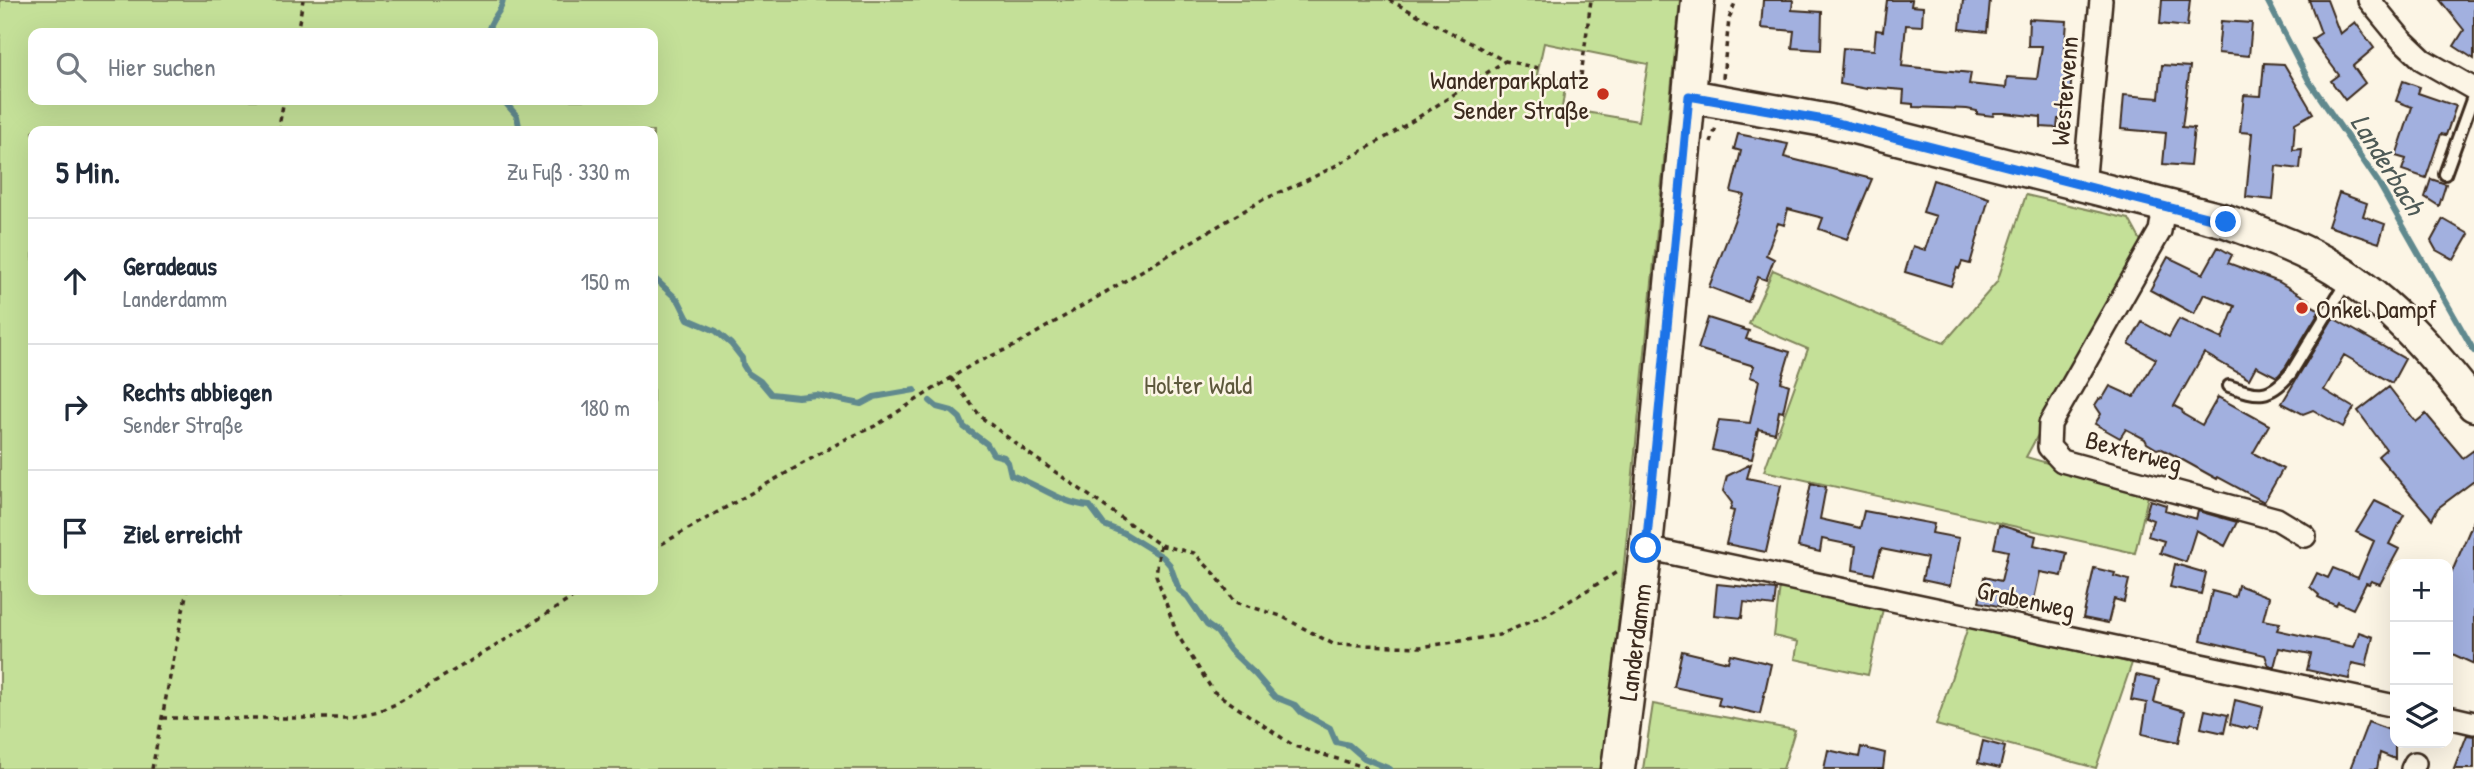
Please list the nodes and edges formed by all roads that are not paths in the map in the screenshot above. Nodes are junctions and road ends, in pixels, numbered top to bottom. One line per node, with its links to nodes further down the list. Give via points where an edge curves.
1 (1698, 0): 5 (street, Landerdamm)
2 (2101, 0): 7 (street, Westervenn)
3 (2369, 0): 4 (street, via 2423,60)
4 (2474, 91): 6 (lane)
5 (1689, 96): 7 (street, via 1830,121); 13 (street, Landerdamm)
6 (2445, 174)
7 (2084, 186): 8 (street)
8 (2164, 207): 9 (street, via 2278,240); 12 (street, Bexterweg, via 2160,231 2050,424 2049,447 2062,461 2277,519)
9 (2348, 279): 10 (lane, via 2281,386 2265,395); 11 (street, via 2420,340)
10 (2229, 386)
11 (2474, 405)
12 (2305, 536)
13 (1646, 548): 14 (street, Grabenweg); 17 (street, Landerdamm)
14 (2390, 705)
15 (2453, 718): 16 (street)
16 (2474, 723)
17 (1618, 769)

